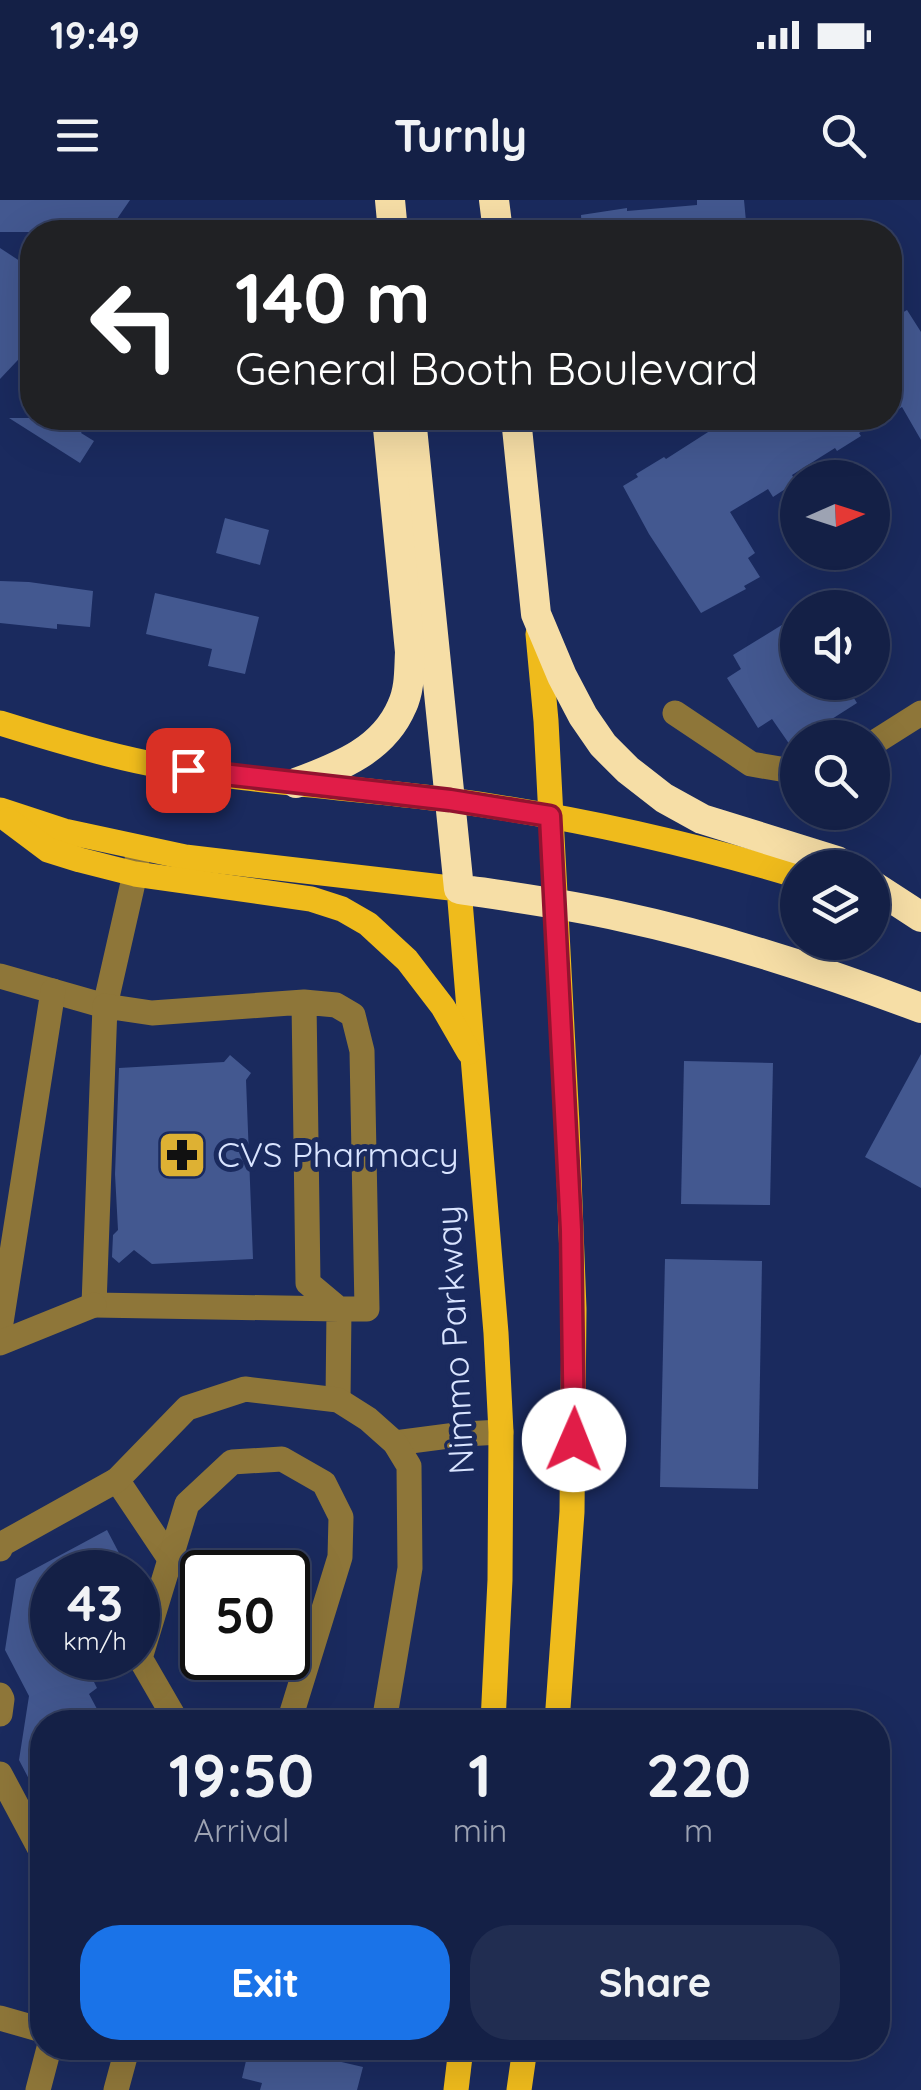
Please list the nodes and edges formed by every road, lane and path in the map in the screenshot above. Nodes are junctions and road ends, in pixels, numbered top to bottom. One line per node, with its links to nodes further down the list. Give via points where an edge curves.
1 (388, 430): 10 (highway, via 409,682 387,731 368,749)
2 (412, 430): 11 (highway, Nimmo Parkway)
3 (517, 430): 4 (highway)
4 (536, 614): 13 (main road); 14 (highway, via 583,716 628,770 702,819)
5 (675, 712): 9 (street, via 751,764)
6 (921, 714): 8 (street)
7 (0, 723): 10 (main road, via 144,762)
8 (890, 733)
9 (780, 769)
10 (296, 782): 11 (main road)
11 (450, 800): 13 (main road); 17 (highway, Nimmo Parkway)
12 (0, 812): 15 (main road, via 48,850)
13 (550, 816): 16 (main road, via 630,830); 19 (main road)
14 (802, 850)
15 (137, 861): 17 (main road); 25 (street); 27 (main road, via 311,899 368,924 444,1007)
16 (780, 871)
17 (460, 889): 19 (highway); 27 (main road, Nimmo Parkway)
18 (890, 897): 21 (highway)
19 (554, 904): 26 (highway, via 764,954); 43 (main road, via 574,1405)
20 (890, 906): 21 (main road)
21 (919, 916)
22 (0, 976): 23 (street)
23 (53, 991): 25 (street); 30 (street)
24 (304, 1002): 25 (street, via 152,1013); 29 (street, via 308,1283); 29 (street, via 336,1005 353,1015 362,1050 367,1310)
25 (105, 1006): 28 (street)
26 (921, 1008)
27 (473, 1058): 33 (main road, Nimmo Parkway)
28 (94, 1305): 29 (street); 31 (street)
29 (339, 1309): 32 (street)
30 (0, 1330)
31 (0, 1343)
32 (338, 1400): 34 (street); 35 (street, via 244,1388 187,1408)
33 (501, 1432): 34 (street); 42 (main road, Nimmo Parkway)
34 (395, 1443): 41 (street, via 409,1466 410,1568)
35 (117, 1480): 36 (street); 37 (street)
36 (0, 1550)
37 (170, 1558): 39 (street, via 140,1658); 40 (street, via 187,1504 232,1462 282,1458 324,1484 341,1517 340,1557)
38 (0, 1695): 44 (street)
39 (170, 1710)
40 (294, 1710)
41 (386, 1710)
42 (495, 1710)
43 (557, 1710)
44 (0, 1714)
45 (0, 1774): 46 (street)
46 (30, 1830)
47 (0, 2018): 48 (street)
48 (30, 2027)
49 (46, 2060): 53 (street)
50 (124, 2060): 54 (street)
51 (460, 2060): 55 (main road)
52 (523, 2060): 56 (main road)
53 (38, 2090)
54 (116, 2090)
55 (456, 2090)
56 (519, 2090)

